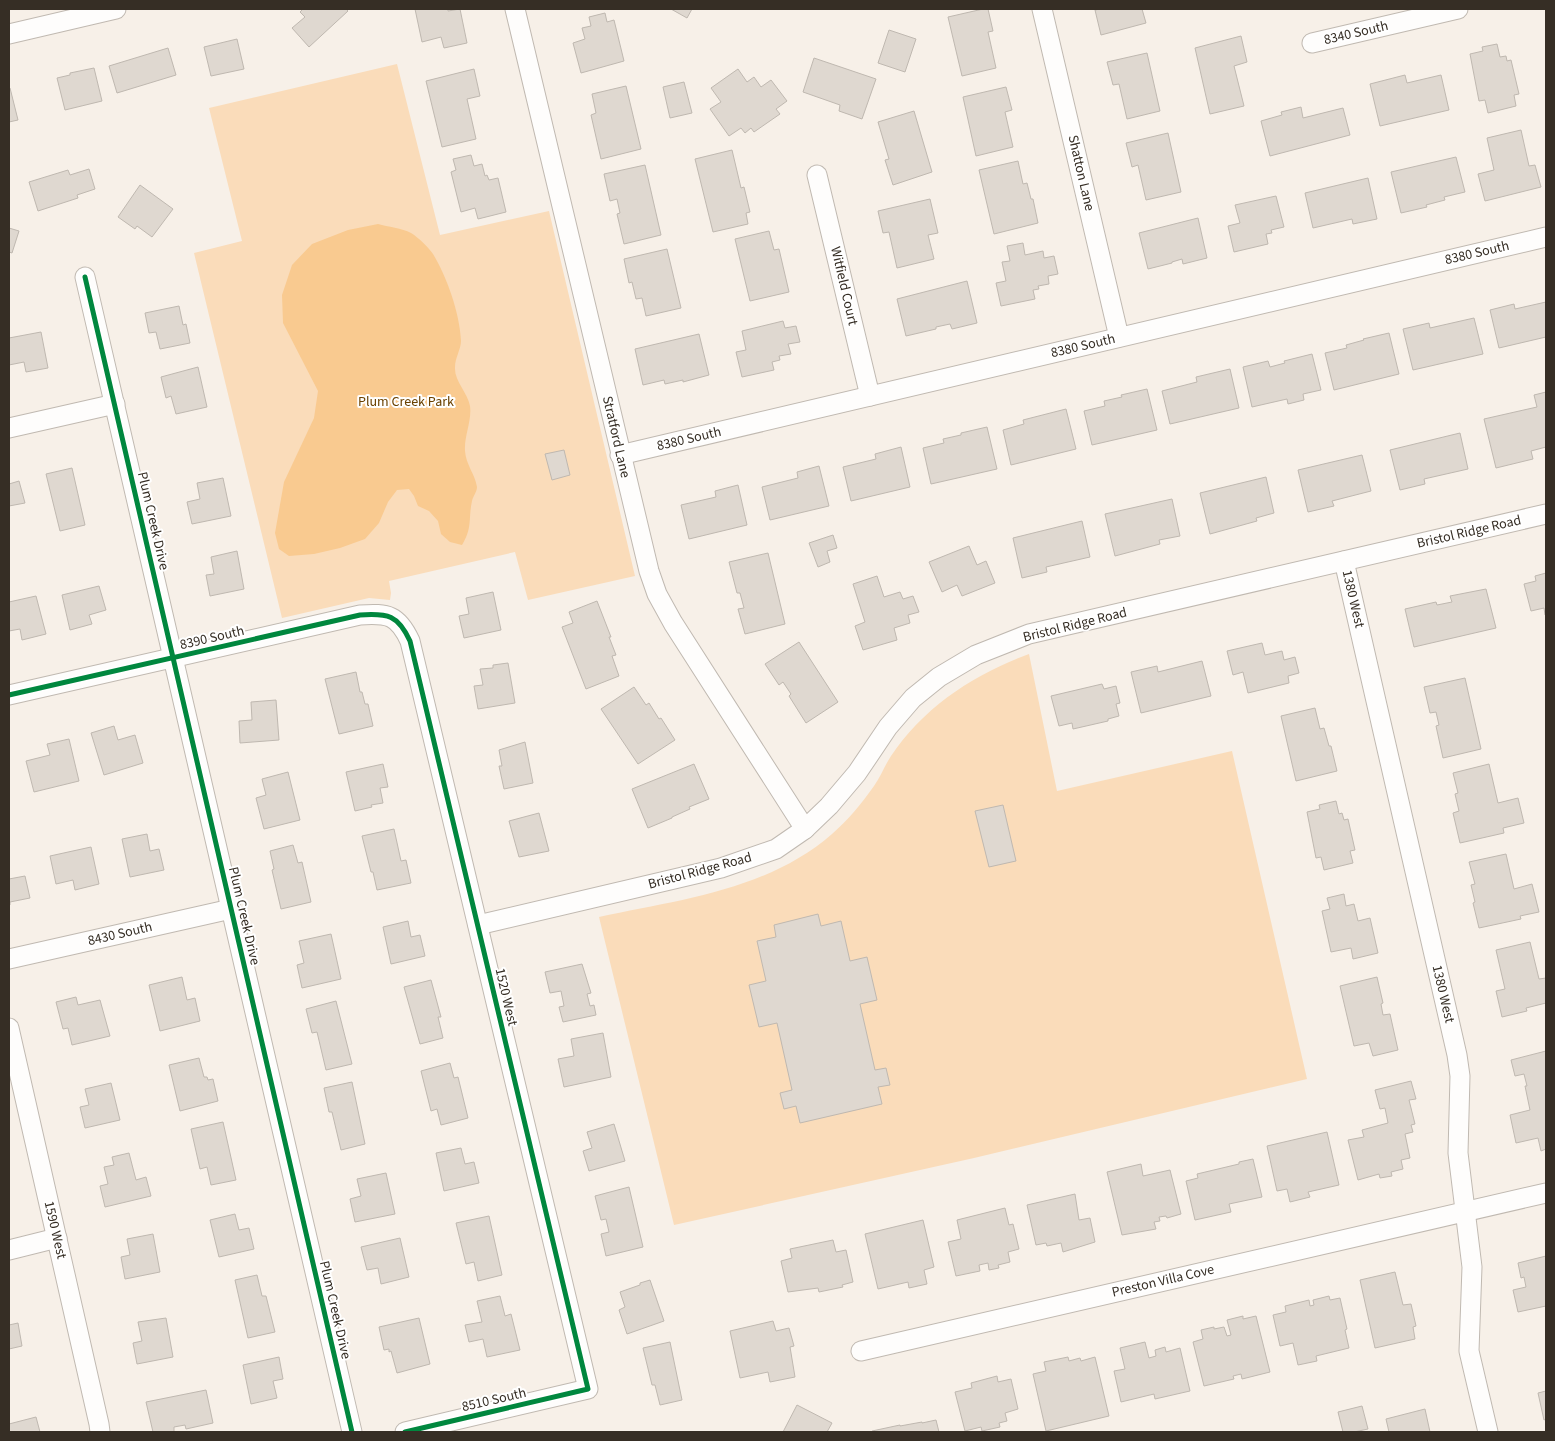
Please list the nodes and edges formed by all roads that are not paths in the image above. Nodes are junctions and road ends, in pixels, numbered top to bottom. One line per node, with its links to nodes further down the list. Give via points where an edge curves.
1 (116, 9): 5 (street)
2 (515, 9): 14 (street, Stratford Lane)
3 (1042, 9): 10 (street, Shatton Lane)
4 (1458, 9): 6 (street, 8340 South)
5 (9, 34)
6 (1312, 43)
7 (817, 175): 11 (street, Witfield Court)
8 (1546, 237): 10 (street, 8380 South)
9 (86, 276): 12 (street, Plum Creek Drive)
10 (1119, 338): 11 (street, 8380 South)
11 (870, 396): 14 (street, 8380 South)
12 (115, 404): 13 (street); 18 (street, Plum Creek Drive)
13 (9, 428)
14 (620, 455): 20 (street, Stratford Lane, via 657,594 673,624)
15 (1546, 514): 16 (street, Bristol Ridge Road)
16 (1344, 561): 20 (street, Bristol Ridge Road, via 1028,634 976,655 939,676 913,698 888,727 857,773); 26 (street, 1380 West, via 1460,1076 1458,1153)
17 (391, 616): 18 (street, 8390 South, via 360,615); 22 (street, 1520 West, via 403,626 410,641)
18 (173, 659): 19 (street, 8390 South); 21 (street, Plum Creek Drive)
19 (9, 696)
20 (805, 828): 22 (street, Bristol Ridge Road, via 776,849 721,868)
21 (231, 908): 23 (street, 8430 South); 32 (street, Plum Creek Drive)
22 (478, 925): 30 (street, 1520 West)
23 (9, 959)
24 (9, 1028): 27 (street, 1590 West)
25 (1546, 1193): 26 (street, Preston Villa Cove)
26 (1465, 1212): 29 (street, Preston Villa Cove); 34 (street, 1380 West, via 1472,1267 1469,1351)
27 (57, 1238): 28 (street); 31 (street, 1590 West)
28 (9, 1250)
29 (860, 1351)
30 (588, 1389): 33 (street, 8510 South)
31 (100, 1432)
32 (352, 1432)
33 (405, 1432)
34 (1488, 1432)

